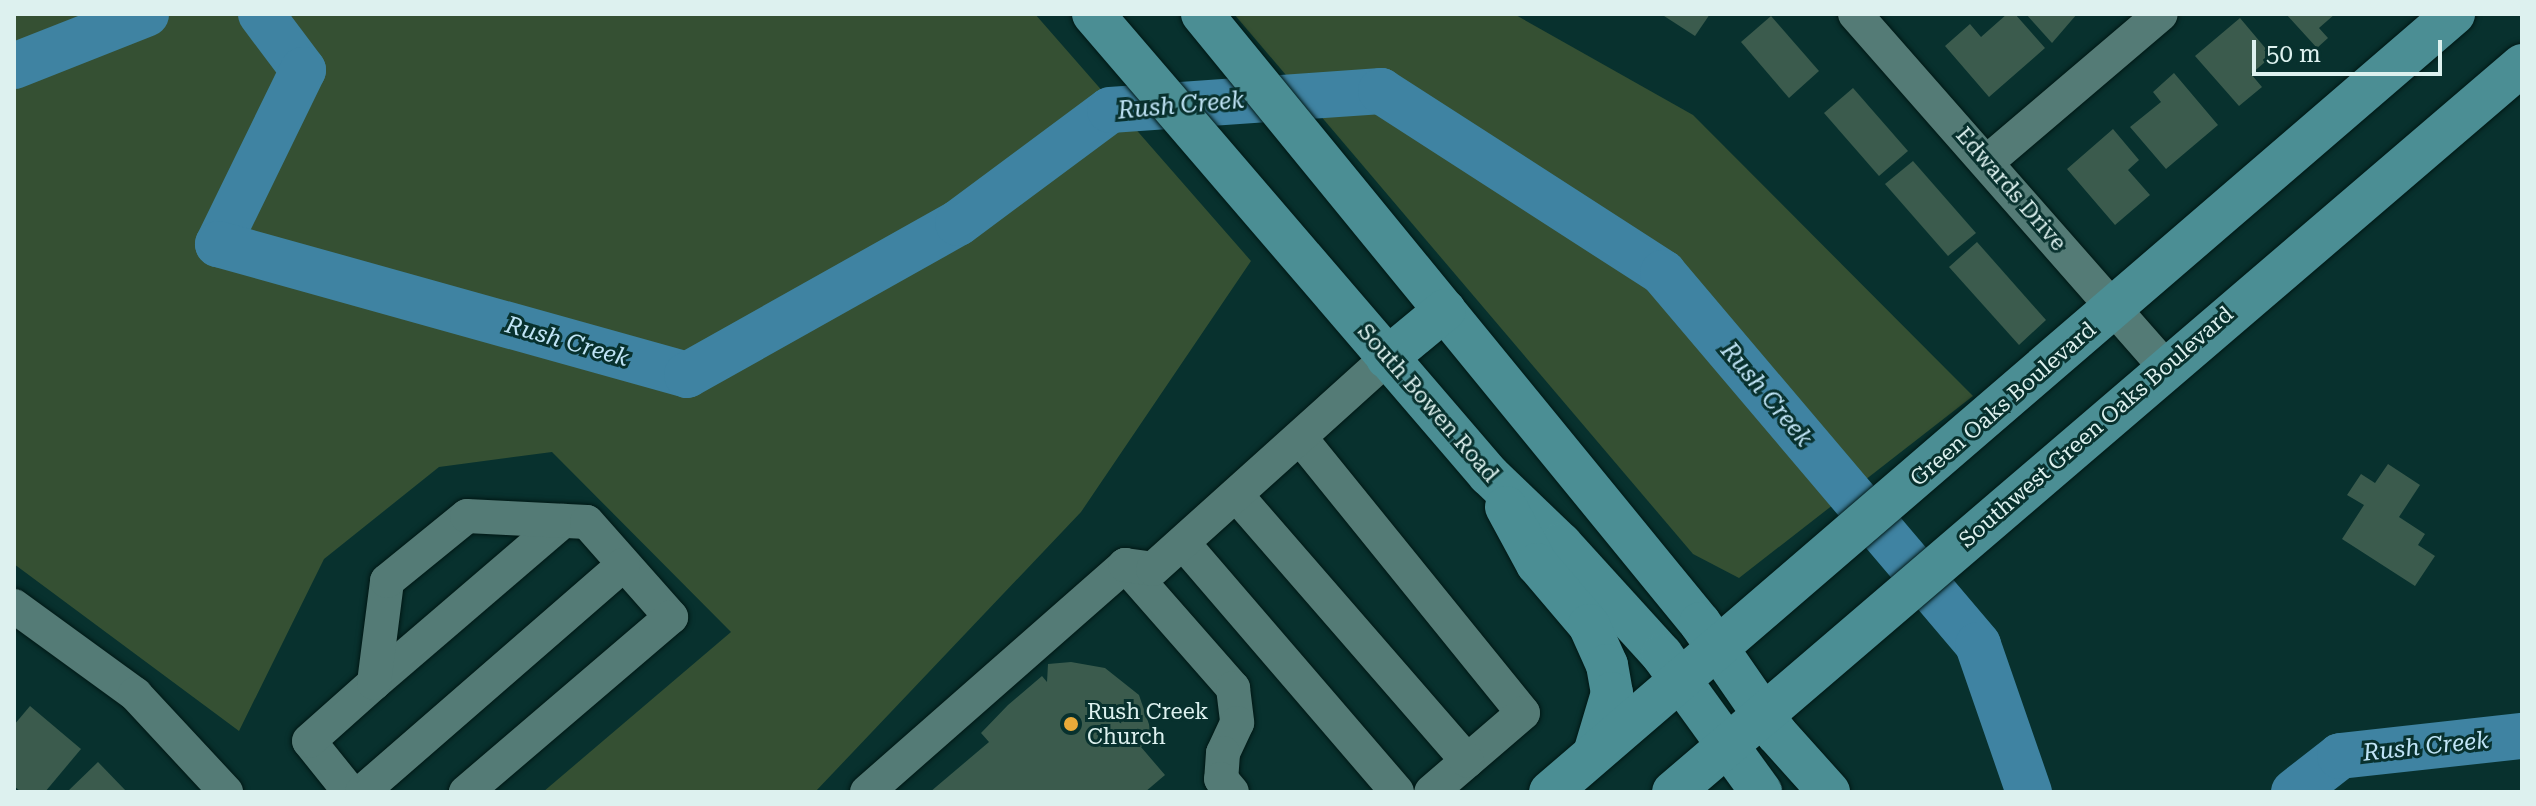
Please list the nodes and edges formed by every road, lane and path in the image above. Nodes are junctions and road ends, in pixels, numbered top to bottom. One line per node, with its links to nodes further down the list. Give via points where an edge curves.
1 (1093, 14): 10 (main road, South Bowen Road)
2 (1202, 14): 9 (main road)
3 (1855, 14): 7 (street, Edwards Drive)
4 (2161, 14): 7 (street)
5 (2454, 14): 8 (main road, Green Oaks Boulevard)
6 (2522, 65): 11 (main road, Southwest Green Oaks Boulevard)
7 (1987, 162): 8 (street, Edwards Drive)
8 (2113, 307): 11 (street, Edwards Drive); 20 (main road, Green Oaks Boulevard)
9 (1445, 310): 10 (main road); 20 (main road)
10 (1387, 358): 12 (street); 13 (main road, South Bowen Road)
11 (2165, 367): 23 (main road, Southwest Green Oaks Boulevard)
12 (1302, 440): 14 (street); 26 (street, via 1523,713)
13 (1489, 475): 21 (main road, South Bowen Road, via 1561,544); 25 (main road, via 1537,564 1589,625 1607,665 1612,693)
14 (1237, 496): 16 (street); 26 (street)
15 (563, 521): 17 (street, via 587,522); 22 (street); 22 (street, via 467,516 387,581)
16 (1183, 543): 18 (street, via 1153,569); 33 (street)
17 (623, 565): 29 (street); 30 (street, via 671,617)
18 (1125, 565): 31 (street); 32 (street, via 1233,688 1237,723 1223,753 1221,779)
19 (14, 606): 27 (street, via 135,694)
20 (1717, 648): 21 (main road, Green Oaks Boulevard); 23 (main road)
21 (1678, 677): 24 (main road, South Bowen Road); 25 (main road, Green Oaks Boulevard)
22 (374, 683): 28 (street, via 309,741)
23 (1763, 713): 24 (main road, Southwest Green Oaks Boulevard); 38 (main road)
24 (1725, 746): 36 (main road, Southwest Green Oaks Boulevard); 37 (main road, South Bowen Road)
25 (1595, 750): 35 (main road, Green Oaks Boulevard)
26 (1467, 761): 34 (street)
27 (226, 792)
28 (350, 792)
29 (362, 792)
30 (466, 792)
31 (867, 792)
32 (1232, 792)
33 (1397, 792)
34 (1431, 792)
35 (1550, 792)
36 (1673, 792)
37 (1761, 792)
38 (1829, 792)

